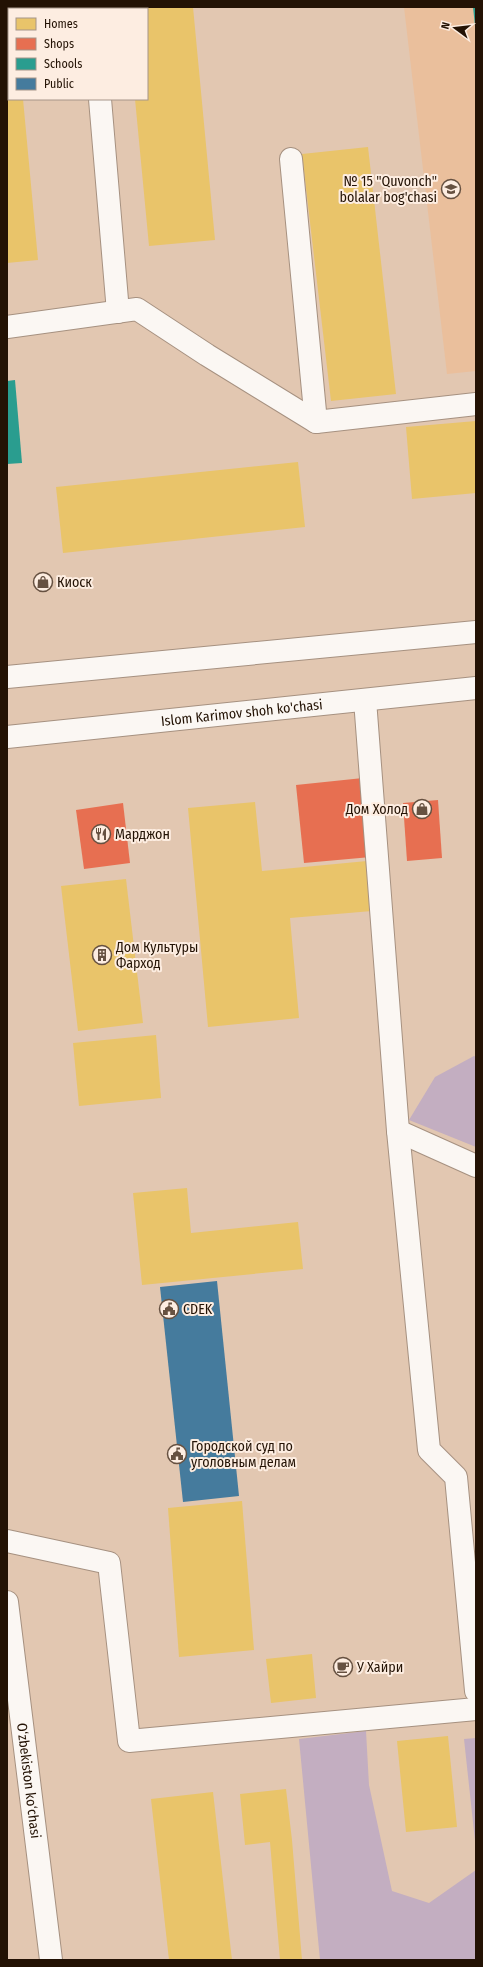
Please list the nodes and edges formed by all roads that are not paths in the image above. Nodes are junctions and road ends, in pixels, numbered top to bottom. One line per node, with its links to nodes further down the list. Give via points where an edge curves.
1 (100, 100): 3 (street)
2 (291, 160): 6 (street)
3 (118, 312): 4 (street); 6 (street, via 137,309)
4 (7, 327)
5 (476, 404): 6 (street)
6 (316, 422)
7 (476, 632): 8 (street)
8 (7, 676)
9 (476, 688): 10 (street, Islom Karimov shoh ko'chasi)
10 (365, 700): 11 (street, Islom Karimov shoh ko'chasi); 12 (street)
11 (7, 737)
12 (398, 1130): 13 (street); 16 (street, via 428,1450 456,1477)
13 (476, 1166)
14 (7, 1541): 17 (street, via 109,1563 129,1741)
15 (7, 1602): 18 (street, O‘zbekiston ko‘chasi)
16 (476, 1691)
17 (476, 1709)
18 (51, 1960)

